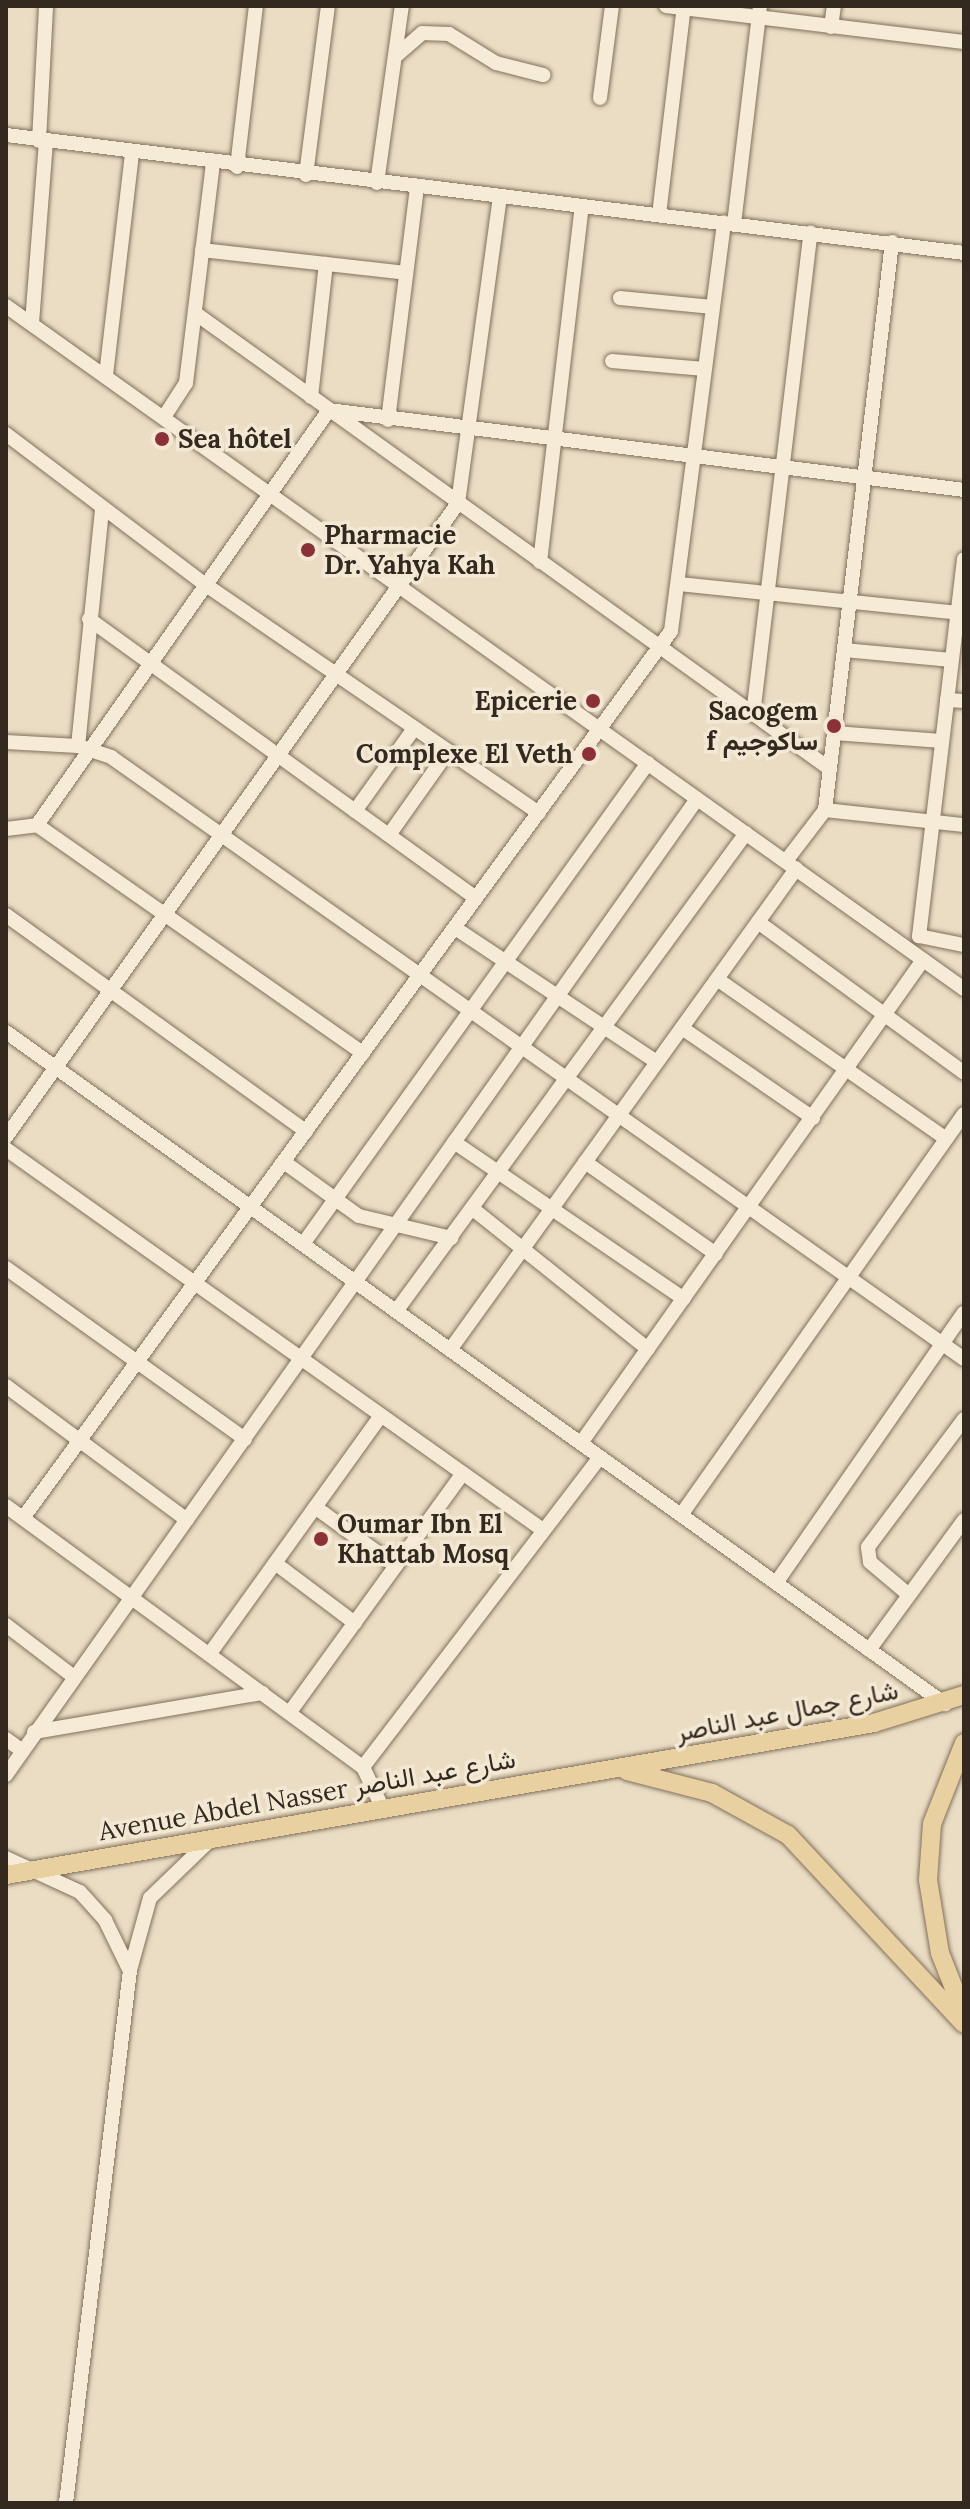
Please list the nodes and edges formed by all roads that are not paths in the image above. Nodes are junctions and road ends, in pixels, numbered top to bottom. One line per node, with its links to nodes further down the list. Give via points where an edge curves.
1 (46, 6): 16 (street)
2 (256, 6): 19 (street)
3 (328, 6): 20 (street)
4 (402, 6): 12 (street)
5 (612, 6): 14 (street)
6 (666, 6): 8 (street)
7 (834, 6): 10 (street)
8 (684, 7): 9 (street); 25 (street)
9 (759, 13): 10 (street); 26 (street)
10 (831, 27): 11 (street)
11 (964, 42)
12 (397, 55): 13 (street, via 422,33 449,34 496,63); 21 (street)
13 (543, 75)
14 (600, 98)
15 (6, 135): 16 (street)
16 (42, 142): 17 (street); 37 (street)
17 (132, 155): 18 (street); 40 (street)
18 (213, 164): 19 (street); 29 (street)
19 (237, 167): 20 (street)
20 (306, 175): 21 (street)
21 (377, 183): 22 (street)
22 (417, 187): 23 (street); 32 (street)
23 (500, 197): 24 (street); 45 (street)
24 (582, 206): 25 (street); 47 (street)
25 (659, 215): 26 (street)
26 (729, 223): 27 (street); 35 (street)
27 (811, 232): 28 (street); 49 (street)
28 (892, 242): 30 (street); 50 (street)
29 (202, 250): 31 (street); 36 (street)
30 (964, 253)
31 (326, 264): 32 (street); 41 (street)
32 (406, 273): 44 (street)
33 (620, 298): 35 (street)
34 (6, 306): 37 (street)
35 (713, 307): 39 (street)
36 (195, 313): 41 (street); 43 (street, via 186,383)
37 (32, 323): 40 (street)
38 (612, 361): 39 (street)
39 (705, 369): 48 (street)
40 (106, 375): 43 (street)
41 (311, 397): 42 (street)
42 (329, 410): 44 (street); 52 (street); 53 (street)
43 (164, 417): 52 (street)
44 (388, 420): 45 (street)
45 (471, 431): 47 (street); 53 (street)
46 (6, 434): 54 (street)
47 (555, 442): 48 (street); 56 (street)
48 (695, 458): 49 (street); 58 (street)
49 (783, 469): 50 (street); 60 (street)
50 (864, 478): 51 (street); 62 (street)
51 (964, 490)
52 (267, 491): 57 (street); 59 (street)
53 (458, 503): 56 (street); 59 (street)
54 (102, 508): 57 (street); 64 (street)
55 (964, 559): 61 (street)
56 (540, 562): 65 (street)
57 (203, 583): 68 (street); 69 (street)
58 (679, 584): 60 (street); 65 (street, via 671,631)
59 (400, 585): 69 (street); 74 (street)
60 (768, 593): 62 (street); 72 (street)
61 (962, 597): 63 (street)
62 (849, 602): 63 (street); 66 (street)
63 (958, 613): 67 (street)
64 (89, 619): 68 (street); 78 (street)
65 (660, 648): 72 (street); 74 (street)
66 (844, 650): 67 (street); 75 (street)
67 (952, 660): 70 (street)
68 (150, 661): 78 (street); 80 (street)
69 (335, 673): 73 (street); 80 (street)
70 (947, 700): 71 (street); 76 (street)
71 (964, 701)
72 (753, 715): 82 (street)
73 (413, 730): 79 (street); 85 (street)
74 (599, 730): 81 (street); 86 (street)
75 (834, 733): 76 (street); 82 (street)
76 (942, 741): 87 (street)
77 (6, 742): 78 (street)
78 (83, 747): 88 (street); 93 (street)
79 (447, 753): 86 (street); 92 (street)
80 (279, 755): 85 (street); 93 (street)
81 (648, 763): 83 (street); 102 (street)
82 (830, 769): 84 (street)
83 (697, 799): 91 (street); 107 (street)
84 (825, 810): 87 (street); 94 (street)
85 (355, 811): 92 (street)
86 (539, 813): 95 (street)
87 (933, 822): 89 (street); 100 (street, via 920,940)
88 (37, 825): 90 (street); 97 (street)
89 (964, 825)
90 (6, 829)
91 (746, 833): 94 (street); 111 (street)
92 (389, 835): 95 (street)
93 (221, 837): 97 (street); 103 (street)
94 (791, 865): 98 (street); 101 (street)
95 (476, 898): 99 (street)
96 (6, 915): 106 (street)
97 (164, 917): 106 (street); 114 (street)
98 (758, 922): 104 (street); 109 (street)
99 (455, 928): 102 (street); 103 (street)
100 (964, 945)
101 (923, 960): 105 (street); 109 (street)
102 (509, 962): 107 (street); 108 (street)
103 (419, 978): 108 (street); 114 (street)
104 (717, 979): 110 (street); 117 (street)
105 (964, 989)
106 (108, 995): 116 (street); 123 (street)
107 (558, 996): 111 (street); 113 (street)
108 (472, 1014): 113 (street); 131 (street)
109 (885, 1015): 117 (street); 118 (street)
110 (682, 1028): 115 (street); 122 (street)
111 (606, 1029): 115 (street); 119 (street)
112 (6, 1032): 116 (street)
113 (520, 1048): 119 (street); 126 (street)
114 (363, 1053): 123 (street)
115 (657, 1062): 121 (street)
116 (57, 1069): 124 (street); 132 (street)
117 (846, 1070): 122 (street); 125 (street)
118 (964, 1073)
119 (569, 1081): 121 (street); 130 (street)
120 (964, 1114): 125 (street)
121 (619, 1115): 129 (street); 134 (street)
122 (813, 1118): 134 (street)
123 (306, 1131): 128 (street)
124 (6, 1137)
125 (946, 1139): 142 (street)
126 (454, 1142): 130 (street); 136 (street)
127 (6, 1149): 144 (street)
128 (284, 1162): 131 (street); 132 (street)
129 (585, 1162): 133 (street); 140 (street)
130 (501, 1172): 133 (street); 135 (street)
131 (336, 1199): 136 (street, via 359,1216); 138 (street)
132 (251, 1207): 138 (street); 144 (street)
133 (552, 1208): 139 (street); 145 (street)
134 (750, 1208): 140 (street); 142 (street)
135 (473, 1209): 137 (street); 139 (street)
136 (397, 1223): 137 (street); 143 (street)
137 (451, 1238): 146 (street)
138 (303, 1244): 143 (street)
139 (524, 1245): 149 (street); 150 (street)
140 (716, 1254): 145 (street)
141 (6, 1268): 153 (street)
142 (849, 1278): 148 (street); 164 (street)
143 (355, 1282): 146 (street); 152 (street)
144 (194, 1284): 152 (street); 153 (street)
145 (684, 1299): 149 (street)
146 (397, 1310): 150 (street)
147 (964, 1313): 148 (street)
148 (943, 1344): 151 (street); 171 (street)
149 (648, 1349): 159 (street)
150 (450, 1350): 159 (street)
151 (964, 1359)
152 (301, 1361): 155 (street); 158 (street)
153 (137, 1362): 157 (street); 158 (street)
154 (6, 1386): 157 (street)
155 (380, 1417): 161 (street); 163 (street)
156 (964, 1419): 172 (street, via 868,1547 870,1562)
157 (80, 1439): 165 (street); 166 (street)
158 (245, 1439): 166 (street)
159 (581, 1443): 160 (street)
160 (600, 1457): 164 (street); 168 (street)
161 (462, 1474): 168 (street); 170 (street)
162 (6, 1506): 165 (street)
163 (315, 1507): 169 (street); 170 (street)
164 (681, 1515): 171 (street)
165 (23, 1518): 173 (street)
166 (187, 1520): 173 (street)
167 (964, 1520): 172 (street)
168 (543, 1530): 187 (street)
169 (275, 1563): 174 (street); 177 (street)
170 (396, 1566): 174 (street)
171 (776, 1583): 176 (street)
172 (909, 1595): 176 (street)
173 (132, 1596): 177 (street); 178 (street)
174 (355, 1623): 182 (street)
175 (6, 1625): 178 (street)
176 (869, 1650): 181 (street)
177 (211, 1652): 179 (street)
178 (74, 1677): 183 (street)
179 (263, 1693): 182 (street); 183 (street)
180 (964, 1695): 181 (main road, شارع جمال عبد الناصر)
181 (945, 1704): 188 (main road, شارع جمال عبد الناصر)
182 (290, 1712): 187 (street)
183 (34, 1732): 186 (street)
184 (6, 1739): 186 (street)
185 (964, 1743): 195 (main road, via 932,1824 928,1880 937,1942)
186 (21, 1750): 189 (street)
187 (363, 1767): 190 (street)
188 (617, 1769): 190 (main road, Avenue Abdel Nasser شارع عبد الناصر); 196 (main road, via 712,1793 788,1835)
189 (6, 1775)
190 (382, 1807): 191 (main road, Avenue Abdel Nasser شارع عبد الناصر)
191 (218, 1835): 193 (main road, Avenue Abdel Nasser شارع عبد الناصر); 194 (street, via 175,1867 150,1898)
192 (6, 1858): 193 (street)
193 (14, 1873): 194 (street, via 80,1892 105,1920)
194 (130, 1970): 197 (street)
195 (964, 2014)
196 (964, 2024)
197 (66, 2503)

